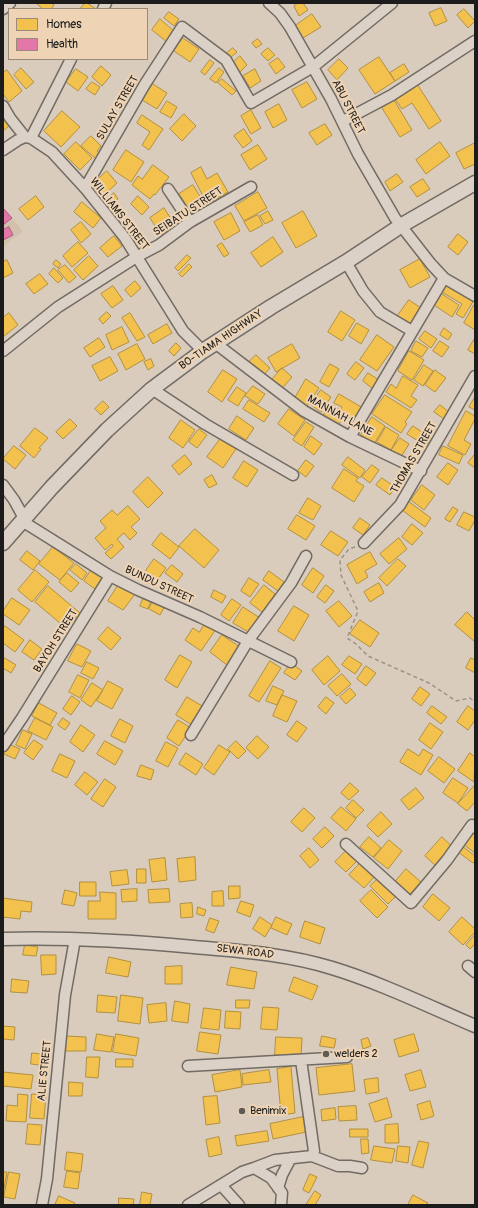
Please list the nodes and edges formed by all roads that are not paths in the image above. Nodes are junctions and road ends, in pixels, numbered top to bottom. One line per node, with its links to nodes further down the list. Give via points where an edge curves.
1 (10, 3): 4 (street)
2 (269, 3): 7 (street, ABU STREET, via 290,27)
3 (392, 3): 7 (street)
4 (3, 9)
5 (475, 40): 9 (street, via 392,94)
6 (71, 60): 10 (street)
7 (313, 67): 9 (street, ABU STREET); 14 (street, SULAY STREET, via 251,103 226,60 182,27 145,84)
8 (3, 106): 10 (street, WILLIAMS STREET, via 10,118)
9 (343, 121): 17 (street, ABU STREET, via 358,154)
10 (28, 137): 11 (street); 14 (street, WILLIAMS STREET, via 52,152)
11 (3, 150)
12 (475, 183): 17 (highway, BO-TIAMA HIGHWAY)
13 (251, 187): 16 (street, SEIBATU STREET)
14 (85, 188): 18 (street, WILLIAMS STREET)
15 (168, 189): 16 (street)
16 (190, 222): 18 (street, SEIBATU STREET, via 159,245)
17 (402, 225): 19 (highway, BO-TIAMA HIGHWAY); 20 (street)
18 (138, 256): 23 (street, WILLIAMS STREET, via 183,332); 24 (street, SEIBATU STREET, via 58,307)
19 (346, 262): 22 (street, via 363,291 380,312); 23 (highway, BO-TIAMA HIGHWAY)
20 (444, 278): 21 (street); 22 (street)
21 (475, 296)
22 (412, 331): 27 (street)
23 (209, 347): 26 (highway, BO-TIAMA HIGHWAY); 27 (street, MANNAH LANE, via 304,411)
24 (3, 351)
25 (475, 376): 28 (street, THOMAS STREET)
26 (152, 389): 29 (street, via 205,424); 31 (highway, BO-TIAMA HIGHWAY, via 106,430)
27 (350, 437): 28 (street, MANNAH LANE)
28 (421, 471): 33 (street, THOMAS STREET, via 400,505)
29 (293, 475)
30 (3, 485): 31 (street, via 14,500)
31 (23, 520): 32 (highway, BO-TIAMA HIGHWAY); 35 (street, BUNDU STREET)
32 (3, 543)
33 (364, 543)
34 (306, 556): 36 (street, via 291,583)
35 (110, 576): 36 (street, BUNDU STREET); 39 (street, BAYOH STREET)
36 (248, 640): 37 (street, BUNDU STREET); 38 (street)
37 (292, 662)
38 (190, 735)
39 (3, 746)
40 (474, 826): 41 (street, via 412,903)
41 (346, 844)
42 (3, 939): 43 (main road, SEWA ROAD)
43 (75, 939): 44 (main road, SEWA ROAD, via 239,950 304,960 363,979); 54 (street, ALIE STREET, via 65,995 47,1179)
44 (475, 1026)
45 (347, 1057): 46 (street)
46 (301, 1060): 47 (street); 48 (street, via 314,1151)
47 (188, 1066)
48 (312, 1156): 49 (street); 51 (street, via 338,1166)
49 (290, 1158): 50 (street, via 275,1160); 53 (street)
50 (254, 1168): 52 (street); 53 (street, via 271,1178)
51 (362, 1168)
52 (221, 1185): 55 (street); 56 (street)
53 (278, 1188): 57 (street, via 282,1194)
54 (42, 1205)
55 (188, 1205)
56 (239, 1205)
57 (281, 1205)

